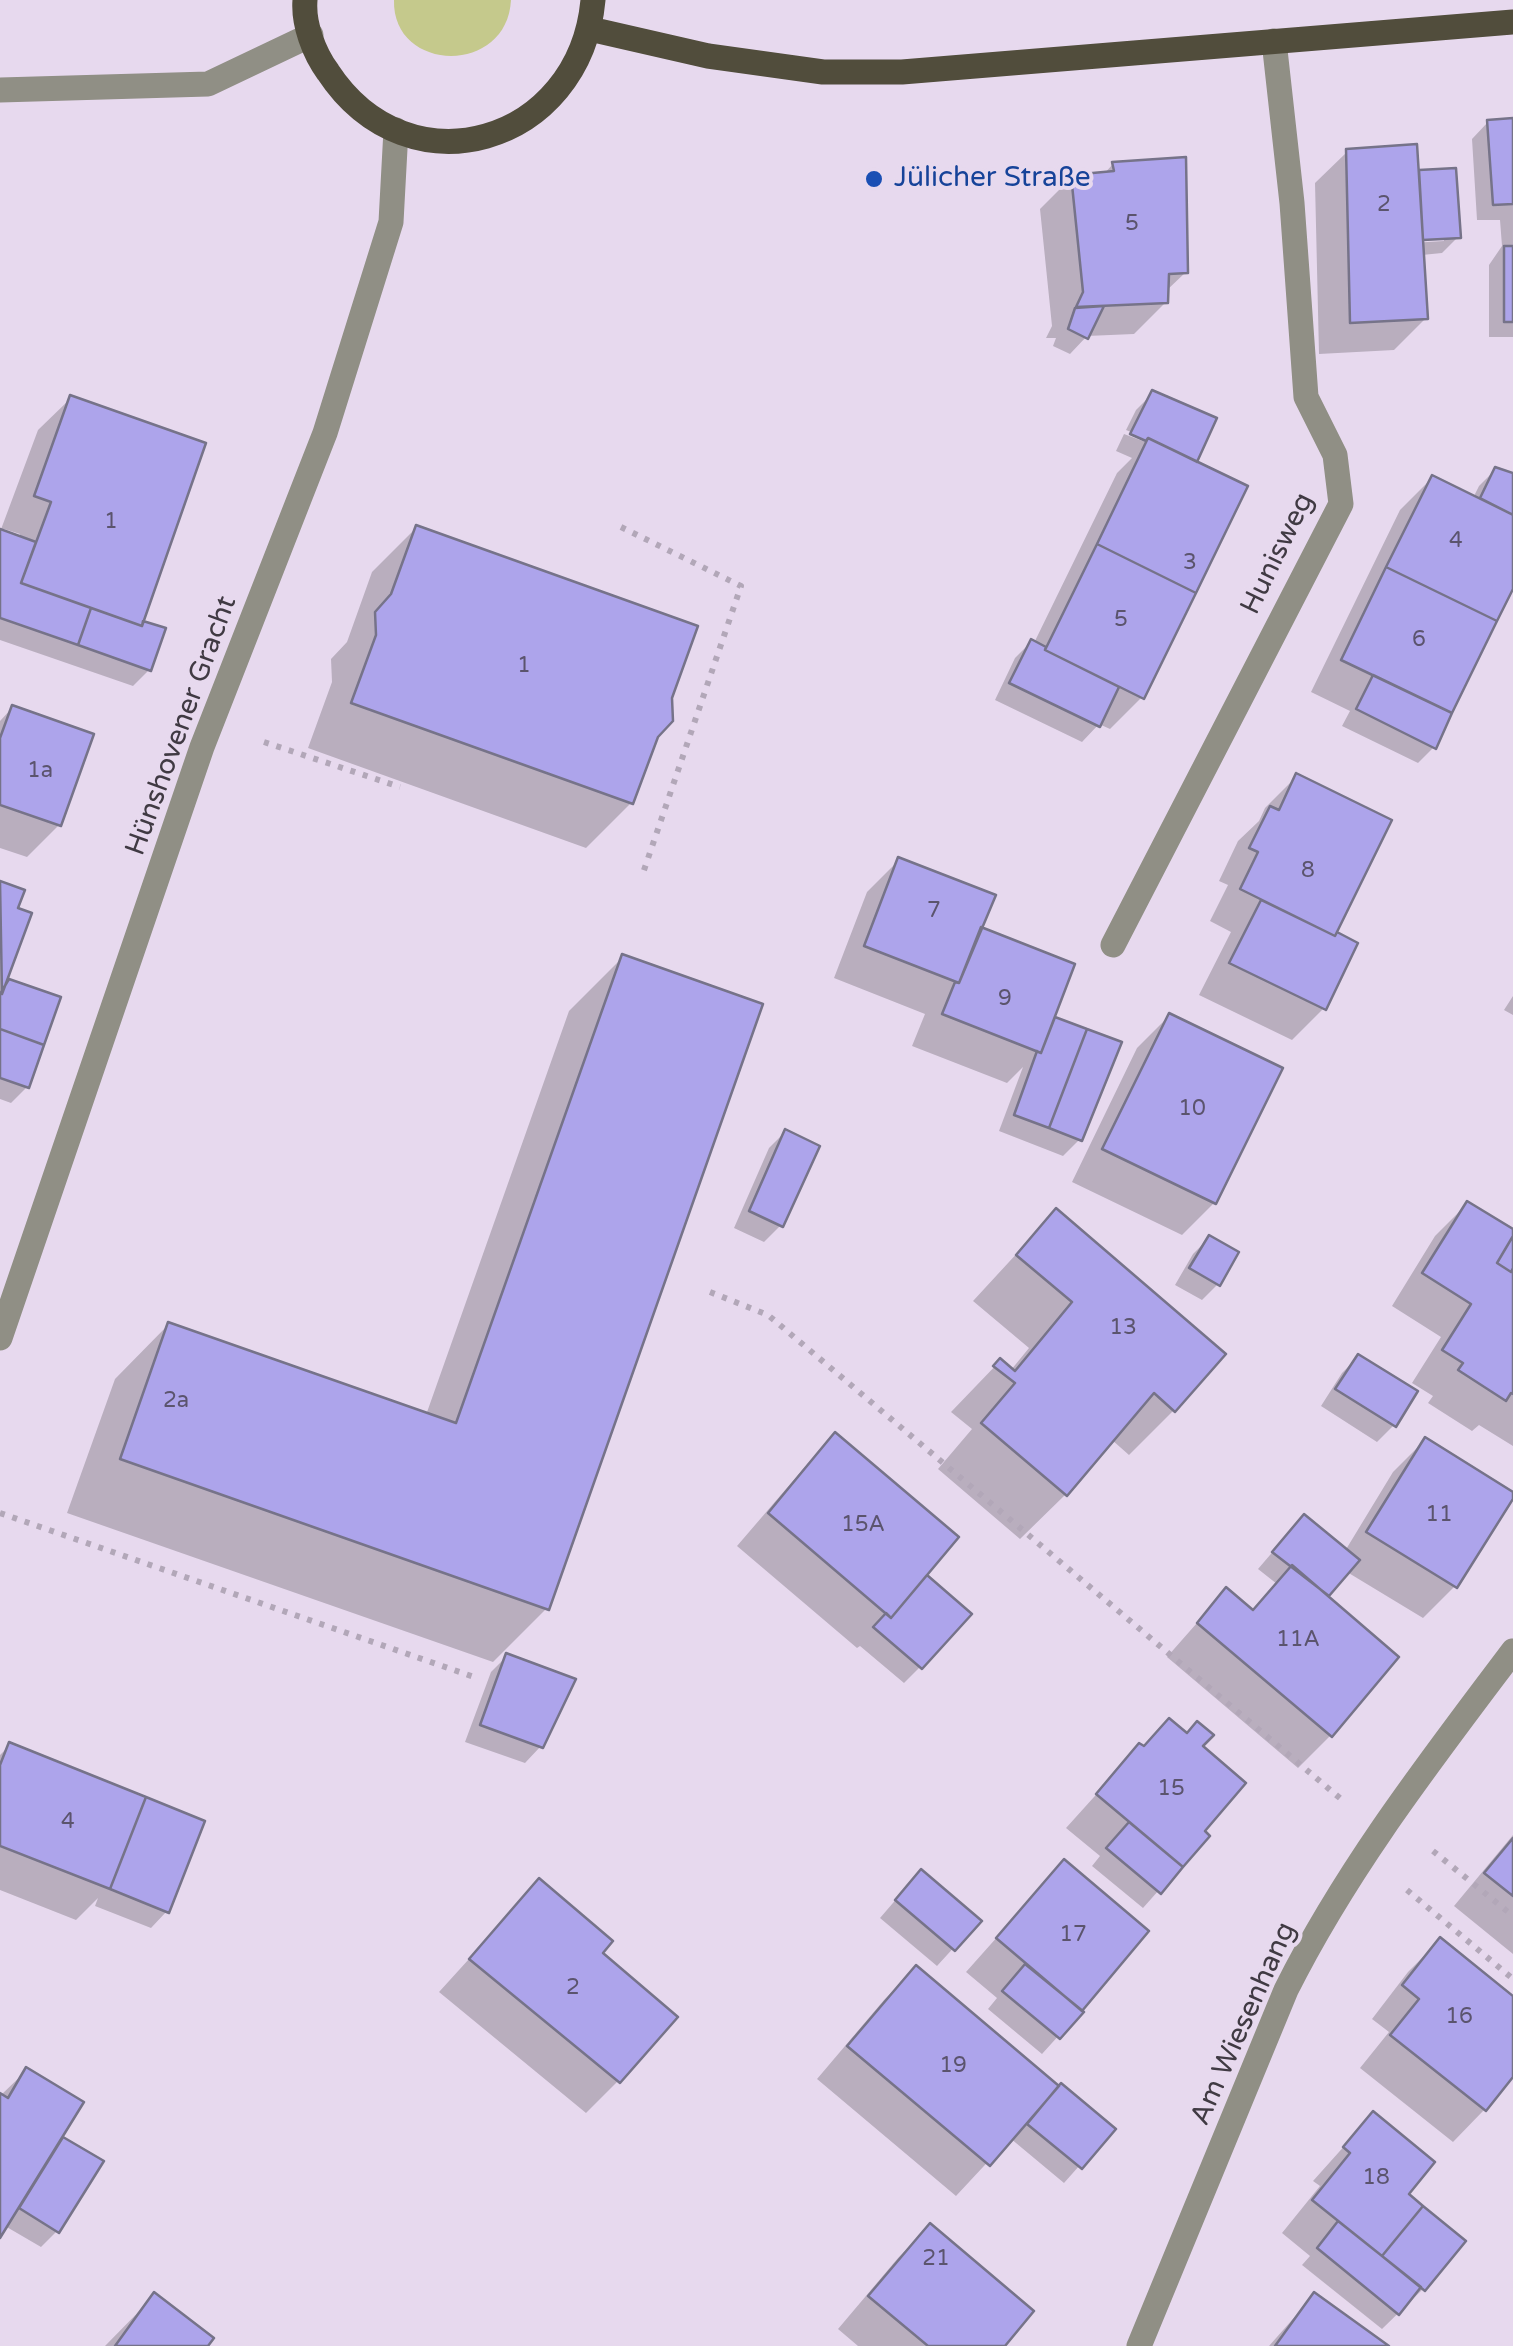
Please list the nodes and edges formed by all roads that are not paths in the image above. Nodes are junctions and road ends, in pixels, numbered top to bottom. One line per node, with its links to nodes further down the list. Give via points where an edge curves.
1 (306, 0): 5 (main road)
2 (593, 0): 4 (main road)
3 (1513, 22): 6 (main road)
4 (590, 29): 6 (main road, via 708,56 823,72 902,72); 8 (main road, via 565,82 546,105 508,129 466,141 421,139)
5 (311, 35): 7 (street, via 208,84); 8 (main road, via 316,56 344,98)
6 (1274, 42): 9 (street, Hunisweg, via 1306,398 1336,454 1341,504)
7 (0, 90)
8 (396, 130): 10 (street, Hünshovener Gracht, via 390,222 325,433 202,747)
9 (1113, 944)
10 (0, 1338)
11 (1513, 1651): 12 (street, Am Wiesenhang, via 1364,1854 1312,1938)
12 (1138, 2346)

